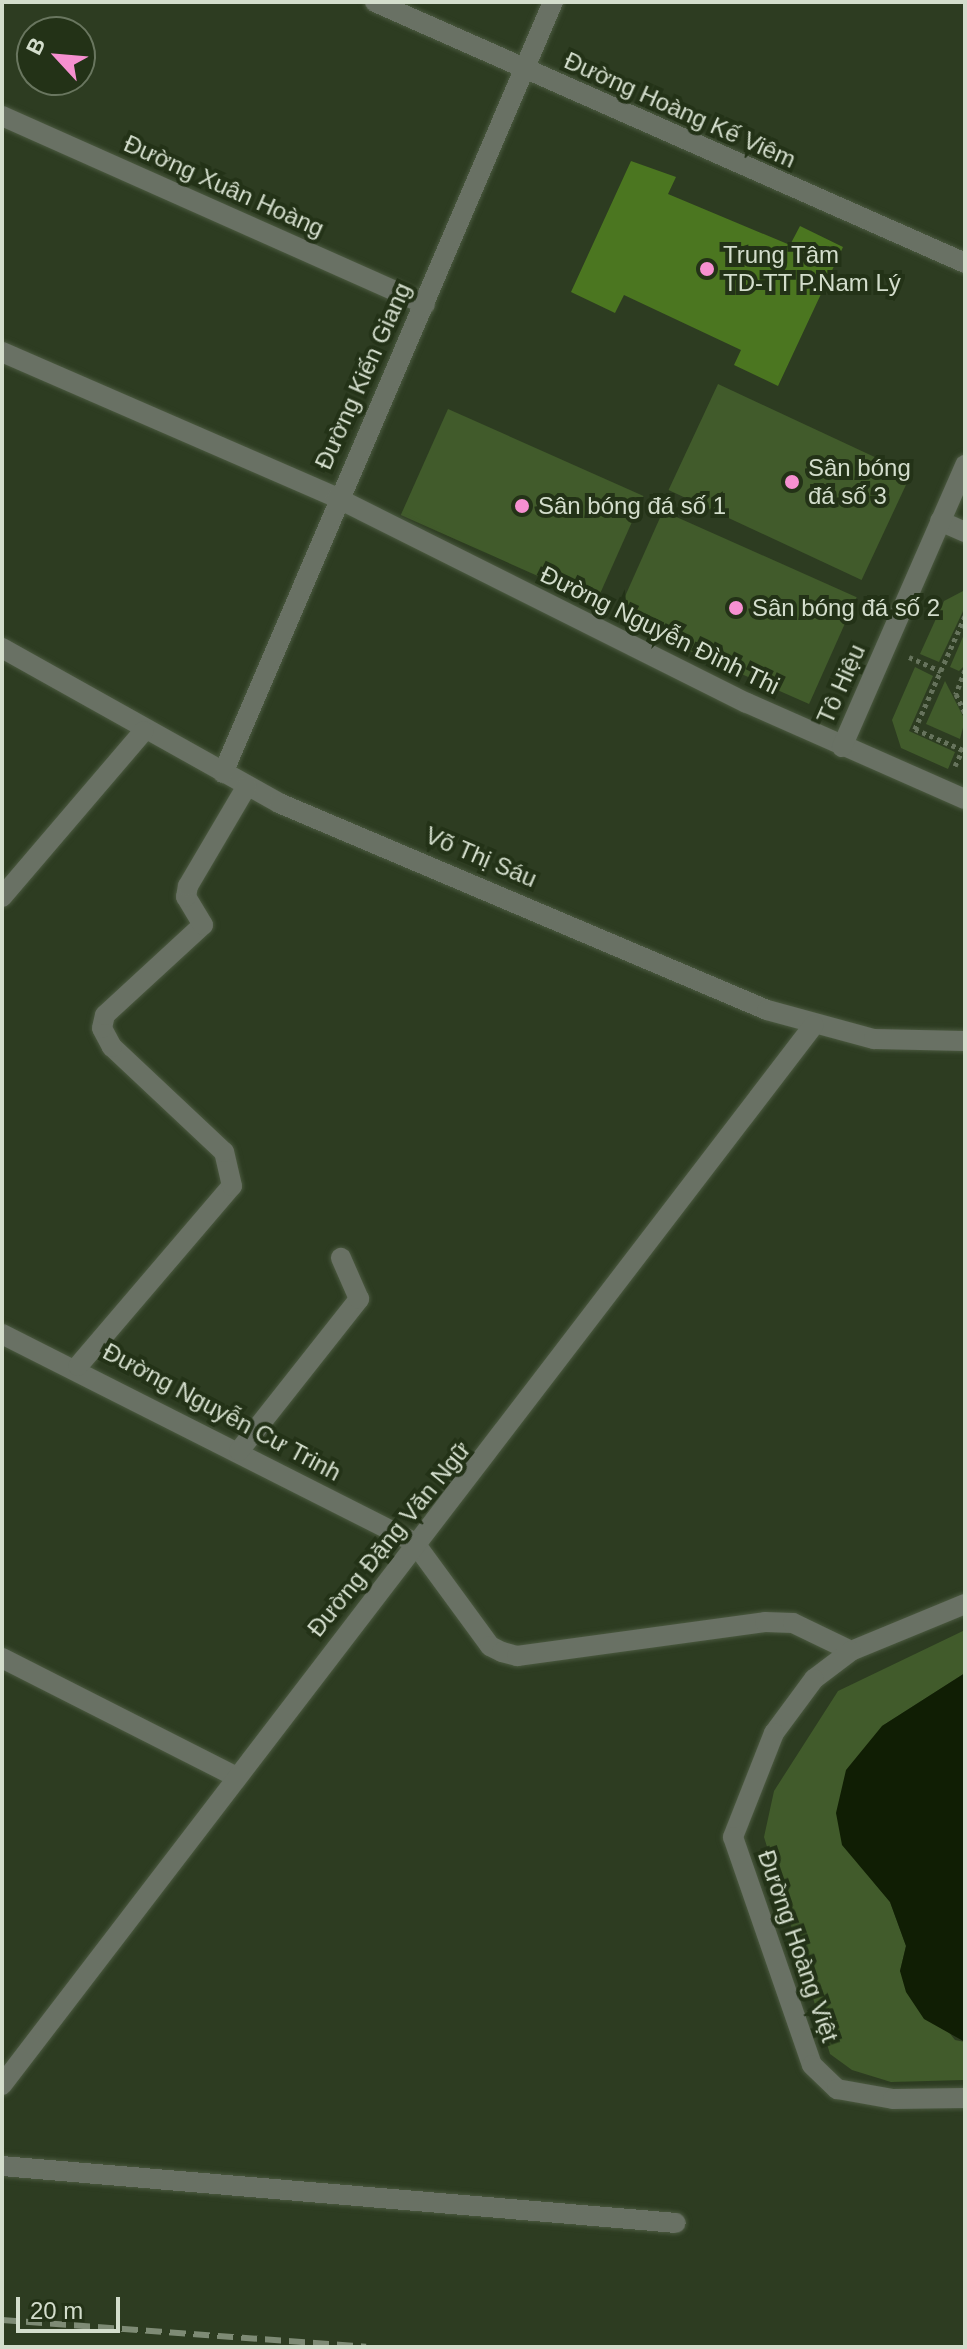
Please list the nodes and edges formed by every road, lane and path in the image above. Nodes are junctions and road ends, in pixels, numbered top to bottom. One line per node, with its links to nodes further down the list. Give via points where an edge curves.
1 (375, 2): 3 (street, Đường Hoàng Kế Viêm)
2 (553, 2): 3 (street, Đường Kiến Giang)
3 (524, 71): 5 (street, Đường Hoàng Kế Viêm); 6 (street, Đường Kiến Giang)
4 (2, 116): 6 (street, Đường Xuân Hoàng)
5 (965, 263)
6 (425, 304): 9 (street, Đường Kiến Giang)
7 (2, 352): 9 (street, Đường Nguyễn Đình Thi)
8 (965, 465): 10 (street, Tô Hiệu)
9 (337, 498): 17 (street, Đường Nguyễn Đình Thi); 19 (street, Đường Kiến Giang)
10 (940, 521): 11 (street); 17 (street, Tô Hiệu)
11 (965, 532)
12 (965, 616): 18 (path, via 915,729)
13 (2, 648): 16 (street, Võ Thị Sáu)
14 (965, 670): 15 (path, via 956,694)
15 (965, 713)
16 (144, 731): 19 (street, Võ Thị Sáu); 22 (street)
17 (842, 747): 21 (street, Đường Nguyễn Đình Thi)
18 (965, 751)
19 (223, 773): 20 (street, Võ Thị Sáu)
20 (247, 786): 23 (street, Võ Thị Sáu); 27 (street, via 188,886 186,897 203,925 105,1015 102,1028 112,1047 224,1152 232,1186)
21 (965, 799)
22 (2, 897)
23 (814, 1025): 24 (street, Võ Thị Sáu, via 874,1039); 29 (street, Đường Đặng Văn Ngữ, via 455,1501)
24 (965, 1041)
25 (341, 1258): 28 (street, via 359,1299)
26 (2, 1334): 27 (street, Đường Nguyễn Cư Trinh)
27 (78, 1366): 28 (street, Đường Nguyễn Cư Trinh)
28 (239, 1451): 29 (street, Đường Nguyễn Cư Trinh)
29 (414, 1542): 31 (street, via 490,1646 517,1656 765,1622 793,1623); 33 (street, Đường Đặng Văn Ngữ)
30 (965, 1604): 31 (street, Đường Hoàng Việt)
31 (851, 1651): 35 (street, Đường Hoàng Việt, via 814,1679 774,1733 733,1837 812,2065 837,2089 893,2099)
32 (2, 1658): 33 (street)
33 (237, 1777): 34 (street, Đường Đặng Văn Ngữ)
34 (2, 2085)
35 (965, 2098)
36 (2, 2166): 37 (street)
37 (676, 2223)

